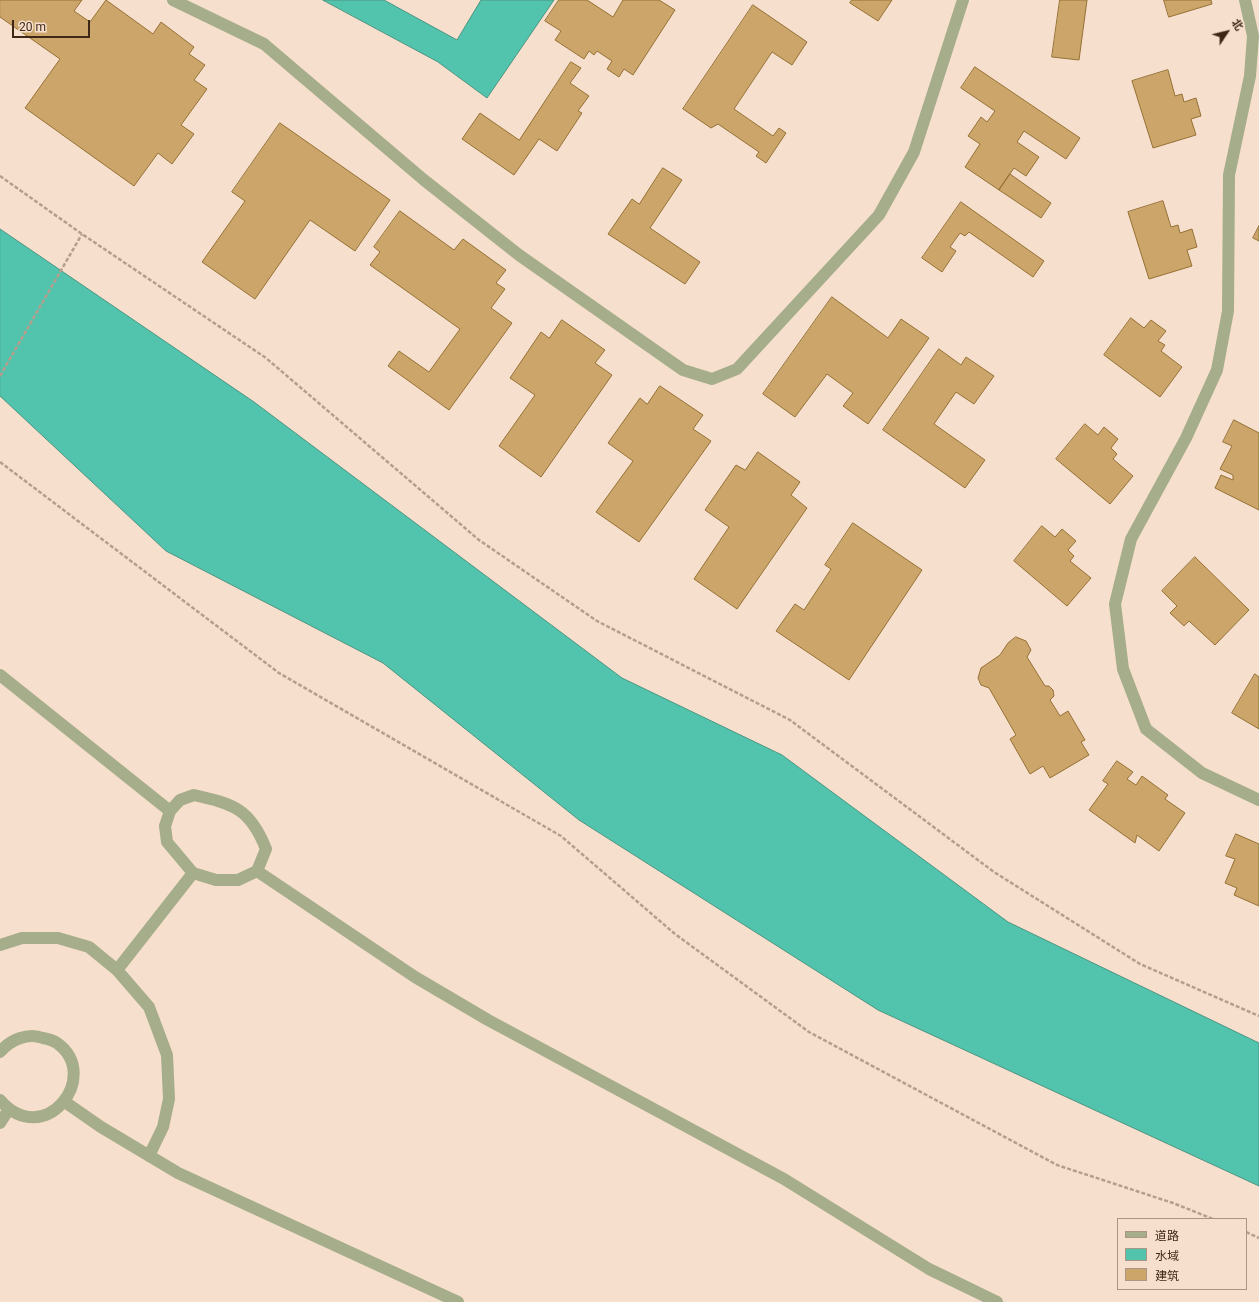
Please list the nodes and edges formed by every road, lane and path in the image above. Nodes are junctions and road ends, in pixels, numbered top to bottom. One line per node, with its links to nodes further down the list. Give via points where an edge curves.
1 (173, 0): 2 (lane, via 264,44 424,180 519,255 683,370 712,379 737,369 878,215 914,152)
2 (964, 0)
3 (1245, 0): 9 (lane, via 1254,36 1251,70 1229,175 1228,311 1217,370 1186,438 1131,539 1115,604 1123,669 1146,729 1202,773)
4 (0, 176): 5 (path)
5 (82, 234): 6 (path); 15 (path, via 266,358 479,540 597,621 790,720 994,872 1140,964)
6 (0, 376)
7 (0, 462): 22 (path, via 279,673 561,836 675,934 809,1032 1057,1165)
8 (0, 675): 10 (lane)
9 (1259, 800)
10 (170, 811): 11 (lane, via 180,800 194,795 232,805 249,818 260,833 266,848); 12 (lane, via 165,826 168,842)
11 (257, 871): 12 (lane, via 238,880 216,880); 26 (lane, via 415,978 784,1179 929,1269)
12 (193, 873): 14 (lane)
13 (0, 945): 14 (lane, via 22,938 58,938 89,947)
14 (117, 970): 21 (lane, via 149,1007 167,1055 169,1099 163,1127)
15 (1259, 1016)
16 (0, 1052): 18 (lane, via 18,1038 38,1036 57,1043 67,1054 73,1067 72,1090)
17 (0, 1100): 19 (lane)
18 (65, 1102): 19 (lane, via 39,1117 25,1117); 21 (lane)
19 (9, 1109): 20 (lane)
20 (0, 1123)
21 (149, 1156): 25 (lane, via 178,1173)
22 (1210, 1218)
23 (1247, 1232): 24 (path)
24 (1259, 1238)
25 (458, 1302)
26 (997, 1302)

